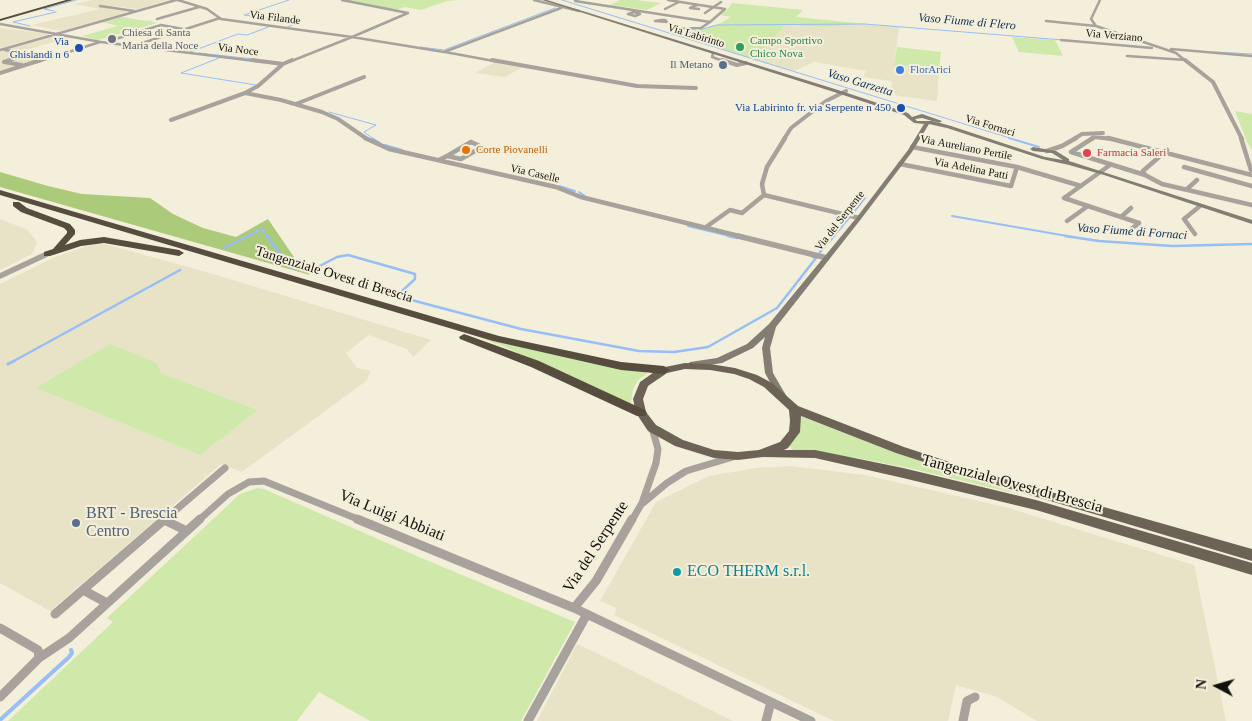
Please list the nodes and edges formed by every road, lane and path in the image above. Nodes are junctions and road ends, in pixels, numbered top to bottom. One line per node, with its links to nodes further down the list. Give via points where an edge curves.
1 (63, 0): 34 (highway)
2 (71, 0): 34 (highway)
3 (170, 0): 29 (street)
4 (177, 0): 21 (street, Via Filande); 29 (street)
5 (342, 0): 44 (street, Via Noce, via 408,13)
6 (534, 0): 22 (street, Via Labirinto)
7 (544, 0): 26 (street, Via Labirinto)
8 (551, 0): 60 (street, Via Labirinto)
9 (575, 0): 16 (street)
10 (602, 0): 16 (street)
11 (668, 0): 14 (street)
12 (1100, 0): 40 (street, Via Verziano, via 1091,19)
13 (614, 2): 17 (street)
14 (679, 2): 18 (street); 25 (street)
15 (722, 2): 23 (street)
16 (594, 3): 17 (street)
17 (606, 5): 20 (street)
18 (697, 5): 23 (street); 28 (street, via 690,8)
19 (100, 6): 29 (street)
20 (614, 6): 24 (street); 27 (street)
21 (200, 7): 33 (street, Via Filande); 35 (street)
22 (560, 8): 26 (street, Via Labirinto); 51 (street)
23 (714, 8): 31 (street); 38 (street, via 725,9)
24 (603, 9)
25 (665, 9)
26 (578, 10): 61 (street, Via Labirinto)
27 (638, 10): 30 (street); 32 (street)
28 (699, 10)
29 (133, 11): 43 (street)
30 (633, 12)
31 (705, 13)
32 (667, 15): 36 (street); 38 (street)
33 (220, 18): 41 (street); 44 (street, Via Filande)
34 (0, 19)
35 (157, 19)
36 (659, 20)
37 (1046, 21): 40 (street, Via Verziano)
38 (710, 22): 42 (street, via 701,28)
39 (0, 24): 43 (street, Via Noce)
40 (1096, 26): 49 (street, Via Verziano)
41 (185, 29): 46 (street, via 161,25); 48 (street)
42 (676, 29)
43 (58, 33): 46 (street, Via Noce); 50 (street)
44 (352, 37): 51 (street); 57 (street, Via Noce)
45 (1062, 40): 49 (street, Via Verziano)
46 (105, 42): 47 (street); 47 (street); 48 (street, Via Noce)
47 (96, 43): 58 (street)
48 (132, 46): 57 (street, Via Noce)
49 (1165, 49): 52 (street, Via Verziano); 56 (street, Via Verziano)
50 (1, 50): 58 (street, via 30,54 4,62)
51 (444, 52): 63 (street, via 637,86)
52 (1204, 52): 54 (street, Via Verziano); 55 (street)
53 (1128, 56): 56 (street, Via Verziano)
54 (1252, 56)
55 (1210, 59)
56 (1186, 60): 87 (street, Via Verziano, via 1213,82 1242,139)
57 (283, 64): 66 (street)
58 (24, 65): 59 (street)
59 (0, 72)
60 (785, 72): 61 (street); 64 (street, Via Labirinto)
61 (779, 74): 65 (street, Via Labirinto)
62 (364, 77): 67 (street)
63 (696, 88)
64 (846, 91): 65 (street); 68 (street, Via Labirinto)
65 (841, 93): 69 (street, Via Labirinto); 95 (street, via 792,128 767,168 762,184)
66 (246, 94): 67 (street, Via Caselle); 70 (street)
67 (296, 104): 80 (street, Via Caselle, via 338,119 378,145)
68 (922, 116): 69 (street, Via Fornaci); 71 (street, Via Fornaci)
69 (913, 118): 71 (street, Via Fornaci)
70 (171, 120)
71 (927, 123): 75 (street, Via del Serpente); 77 (street, Via Fornaci)
72 (1076, 138): 73 (street); 74 (street); 76 (street, via 1088,132 1108,134)
73 (1088, 141): 76 (street, via 1104,137); 82 (street, via 1071,152)
74 (1062, 146): 77 (street); 79 (street)
75 (912, 147): 81 (street, Via del Serpente); 84 (street, Via Aureliano Pertile)
76 (1167, 150): 83 (street); 87 (street); 89 (street, via 1144,171)
77 (1042, 152): 79 (street, Via Fornaci); 79 (street, Via Fornaci, via 1046,158)
78 (447, 156): 78 (street, via 461,159 482,147 470,142); 80 (street)
79 (1058, 156): 86 (street, Via Fornaci)
80 (439, 160): 108 (street, Via Caselle)
81 (900, 164): 84 (street, Via Adelina Patti, via 1011,186); 105 (street, Via del Serpente)
82 (1110, 165): 86 (street); 89 (street)
83 (1215, 165): 87 (street); 88 (street)
84 (1017, 167): 91 (street, Via Adelina Patti)
85 (1184, 167): 88 (street)
86 (1100, 171): 91 (street); 102 (street, Via Fornaci)
87 (1252, 172)
88 (1205, 173): 92 (street)
89 (1145, 175): 93 (street, via 1162,184)
90 (1197, 180): 93 (street)
91 (1081, 186): 101 (street, via 1064,198)
92 (1252, 186)
93 (1187, 189): 99 (street)
94 (0, 192): 117 (highway, Tangenziale Ovest di Brescia, via 497,339 621,366)
95 (764, 195): 105 (street); 108 (street, via 742,213 730,210)
96 (1252, 197): 99 (street)
97 (0, 198): 98 (highway, Tangenziale Ovest di Brescia)
98 (16, 204): 111 (highway, Tangenziale Ovest di Brescia); 112 (highway, via 71,230 68,239)
99 (1246, 204): 100 (street)
100 (1252, 205)
101 (1088, 206): 104 (street); 106 (street)
102 (1200, 206): 107 (street, Via Fornaci); 110 (street, via 1184,219)
103 (1131, 208): 104 (street)
104 (1121, 217): 109 (street, via 1139,223)
105 (859, 218): 113 (street, Via del Serpente)
106 (1067, 220)
107 (1252, 222)
108 (706, 227): 113 (street, Via Caselle)
109 (1130, 230)
110 (1195, 234)
111 (179, 253): 112 (highway, via 104,240 80,243); 120 (highway, Tangenziale Ovest di Brescia, via 486,345)
112 (46, 254): 114 (street)
113 (827, 258): 115 (street, Via del Serpente)
114 (0, 276)
115 (772, 326): 116 (street, Via del Serpente, via 750,346 719,360); 118 (street, Via del Serpente, via 766,348 769,372)
116 (685, 366): 117 (main road, Tangenziale Ovest di Brescia); 118 (main road, Tangenziale Ovest di Brescia, via 735,371 768,385)
117 (664, 370): 120 (main road, Tangenziale Ovest di Brescia, via 644,384 638,399)
118 (782, 397): 119 (main road, Tangenziale Ovest di Brescia)
119 (794, 409): 122 (main road, Tangenziale Ovest di Brescia, via 794,432 784,445); 128 (main road, Tangenziale Ovest di Brescia, via 976,475)
120 (641, 413): 121 (main road, Tangenziale Ovest di Brescia)
121 (652, 428): 123 (main road, Tangenziale Ovest di Brescia, via 679,443 714,454); 125 (street, Via del Serpente, via 658,448)
122 (760, 454): 123 (main road, Tangenziale Ovest di Brescia); 129 (main road, Tangenziale Ovest di Brescia, via 815,454 1036,504)
123 (738, 456): 125 (street, Via del Serpente, via 686,471)
124 (225, 468): 126 (street)
125 (642, 504): 132 (street, Via del Serpente, via 596,581)
126 (164, 520): 127 (street); 130 (street)
127 (187, 531): 131 (street, Via Luigi Abbiati); 132 (street, Via Luigi Abbiati, via 234,490 249,482 264,481)
128 (1252, 555)
129 (1252, 569)
130 (83, 590): 131 (street); 133 (street)
131 (108, 603): 136 (street, Via Luigi Abbiati, via 69,638)
132 (574, 608): 134 (street, Via Luigi Abbiati)
133 (55, 614)
134 (587, 614): 139 (street, Via Luigi Abbiati); 140 (street)
135 (0, 628): 136 (street, via 38,650)
136 (39, 658): 137 (street, Via Luigi Abbiati)
137 (0, 697)
138 (975, 697): 143 (street, via 967,701)
139 (771, 702): 141 (street); 142 (street, Via Luigi Abbiati)
140 (528, 721)
141 (766, 721)
142 (811, 721)
143 (963, 721)

